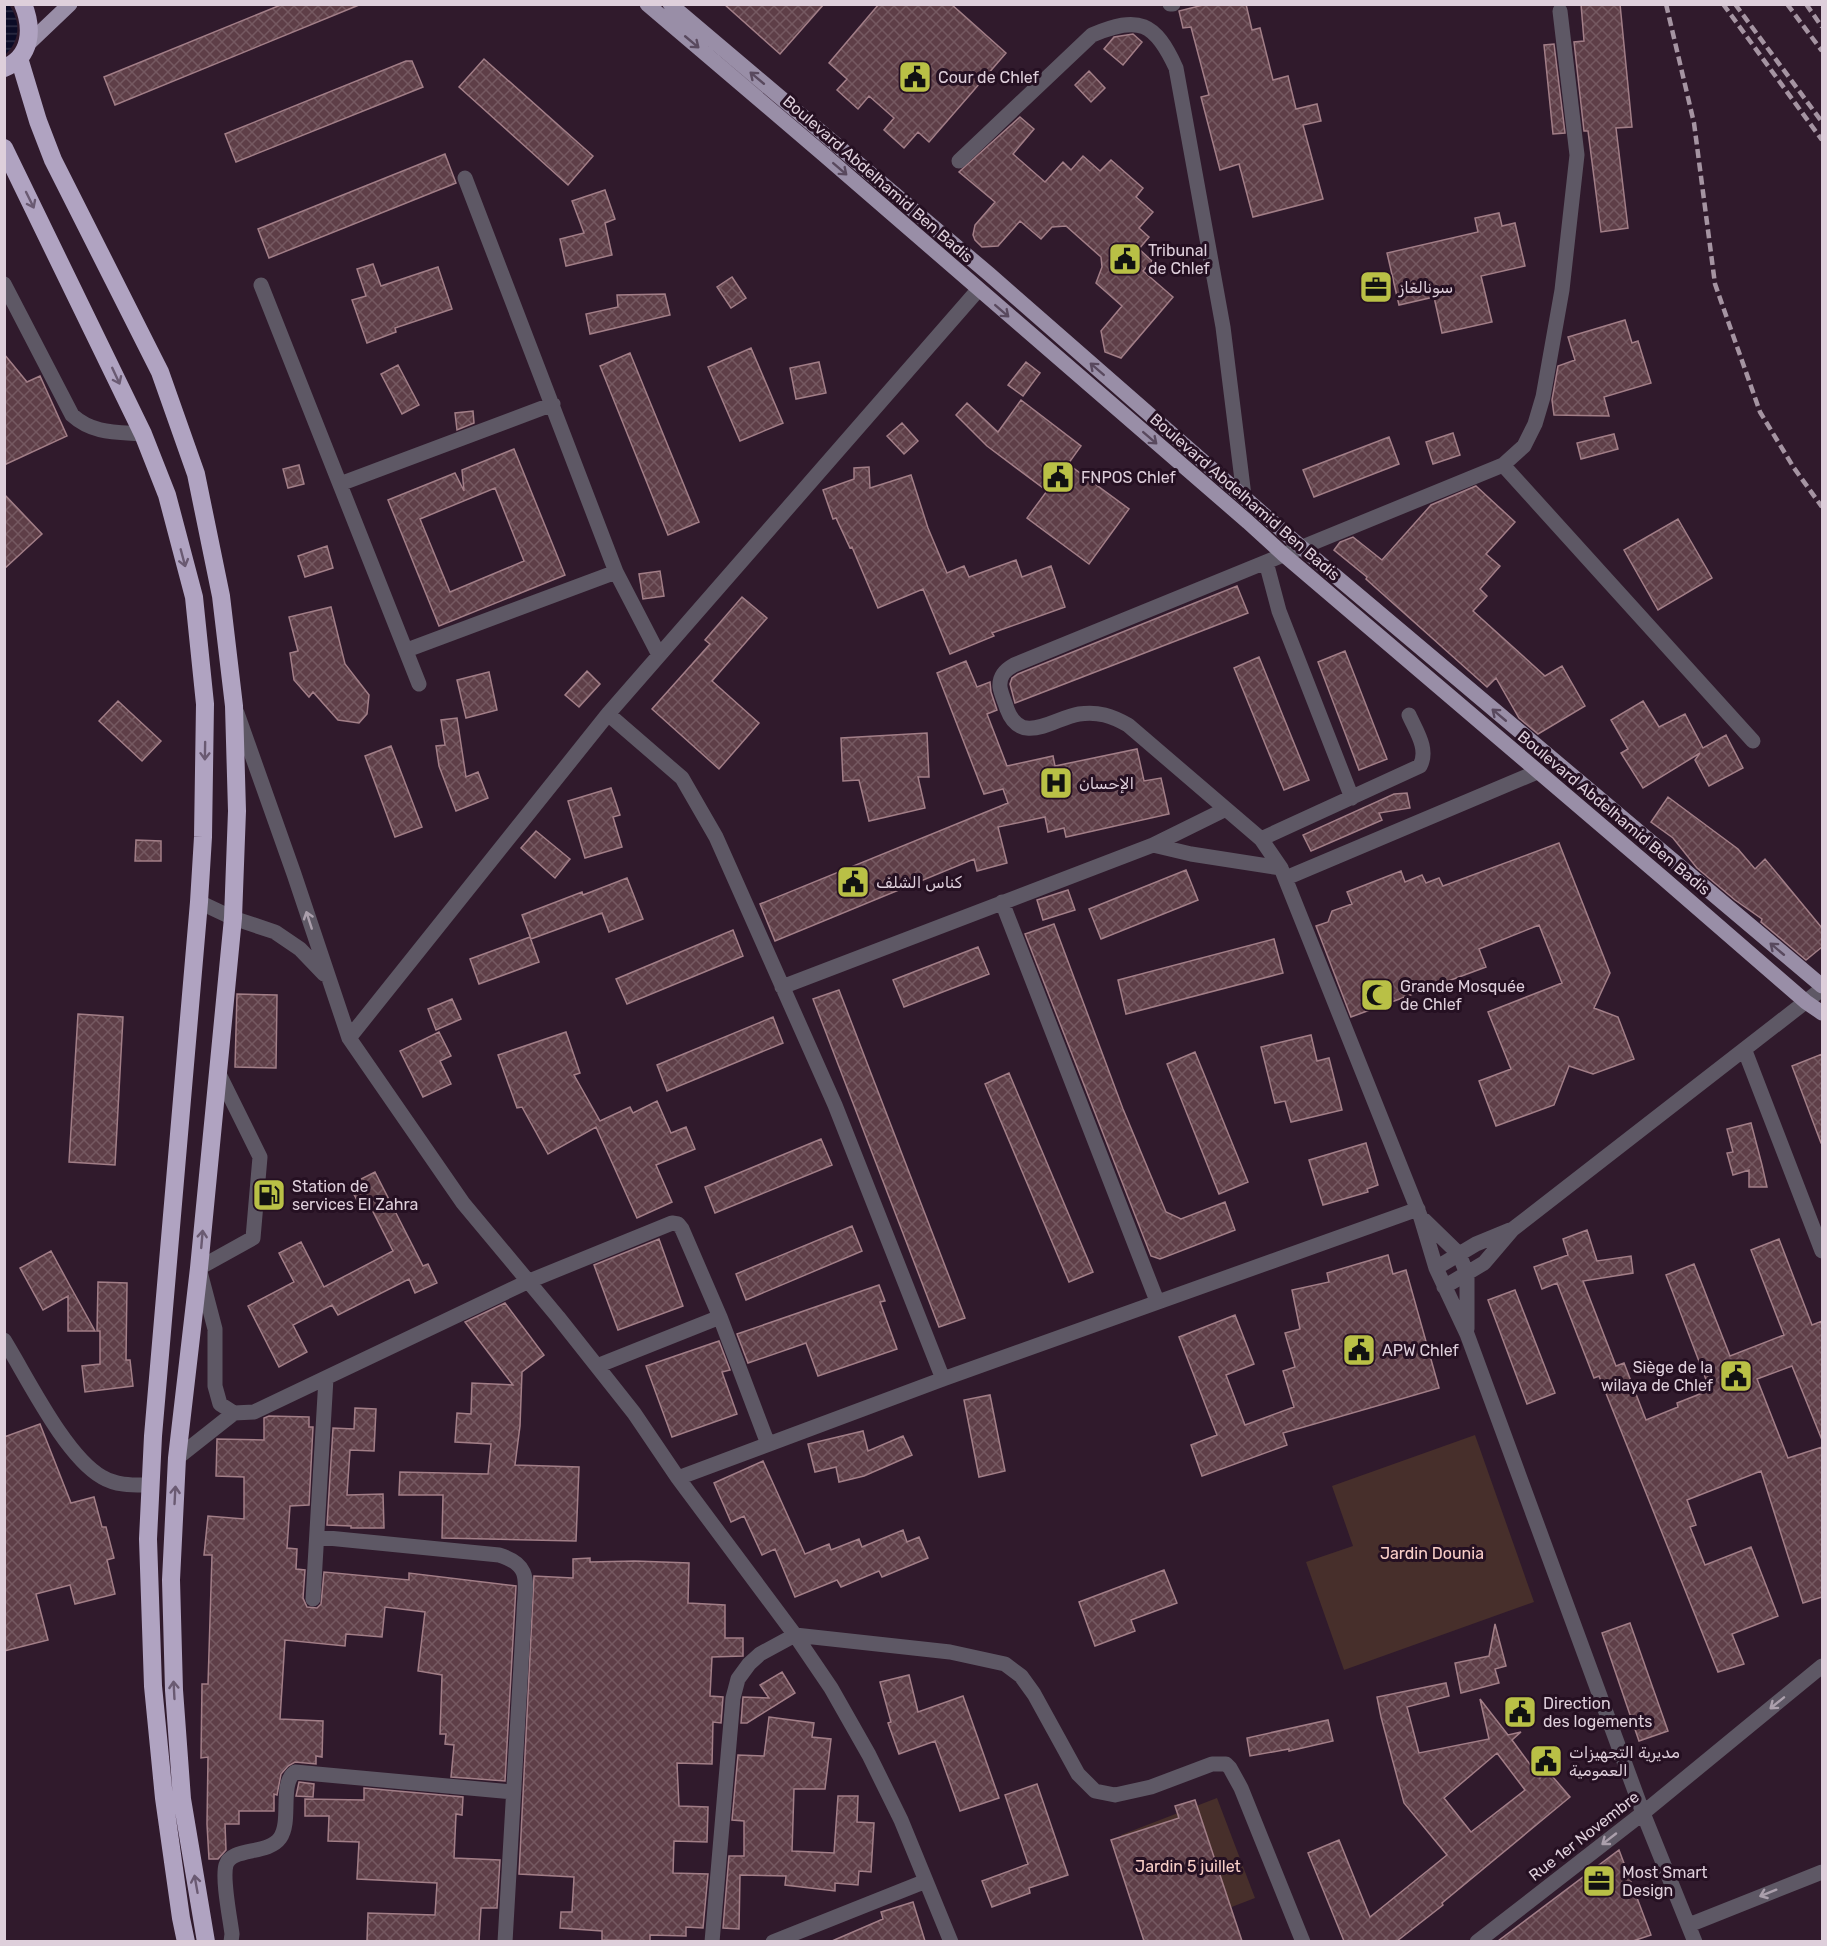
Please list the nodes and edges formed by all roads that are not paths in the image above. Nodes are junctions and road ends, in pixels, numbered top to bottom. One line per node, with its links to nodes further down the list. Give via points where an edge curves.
1 (23, 4): 6 (highway, via 30,32)
2 (70, 4): 6 (main road)
3 (647, 4): 12 (main road, Boulevard Abdelhamid Ben Badis, one-way to 12)
4 (670, 4): 18 (main road, Boulevard Abdelhamid Ben Badis, one-way to 4)
5 (1560, 11): 16 (street, via 1577,155 1562,290 1535,424 1524,446)
6 (17, 57): 26 (highway, via 53,160 160,372 196,474 222,596)
7 (4, 148): 15 (highway, one-way to 15)
8 (959, 161): 18 (street, via 1092,34 1123,24 1140,24 1157,36 1176,68 1204,214)
9 (465, 178): 14 (street)
10 (4, 284): 13 (street)
11 (261, 285): 17 (street)
12 (978, 290): 20 (main road, Boulevard Abdelhamid Ben Badis, one-way to 20); 24 (street)
13 (9, 306): 15 (street, via 72,415 91,428)
14 (553, 404): 17 (street); 22 (street)
15 (143, 434): 36 (highway, one-way to 36, via 167,495 194,597 205,704)
16 (1503, 465): 19 (street); 29 (street)
17 (340, 484): 23 (street)
18 (1244, 496): 19 (main road, Boulevard Abdelhamid Ben Badis)
19 (1301, 547): 20 (street); 41 (main road, Boulevard Abdelhamid Ben Badis, one-way to 19)
20 (1283, 555): 21 (street); 30 (main road, Boulevard Abdelhamid Ben Badis)
21 (1266, 562): 31 (street, via 1279,611); 32 (street, via 1014,664 1001,676 1002,693 1014,722 1037,728 1078,714 1096,712 1112,716 1128,725)
22 (616, 572): 23 (street); 24 (street)
23 (407, 650): 25 (street)
24 (659, 655): 27 (street)
25 (419, 684)
26 (234, 706): 38 (highway, via 237,811); 39 (street, one-way to 26)
27 (608, 714): 40 (street, via 682,778 716,837); 44 (street)
28 (1409, 715): 31 (street, via 1424,748 1420,766)
29 (1753, 741)
30 (1537, 772): 35 (street); 42 (main road, Boulevard Abdelhamid Ben Badis)
31 (1352, 798): 33 (street)
32 (1226, 809): 33 (street); 34 (street)
33 (1261, 839): 35 (street)
34 (1153, 845): 35 (street); 37 (street)
35 (1283, 873): 47 (street)
36 (199, 902): 38 (street); 67 (highway)
37 (1002, 902): 40 (street); 56 (street)
38 (233, 918): 39 (street, via 275,932); 46 (highway)
39 (327, 976): 44 (street)
40 (782, 987): 62 (street, via 835,1105)
41 (1822, 988): 42 (street)
42 (1806, 1002): 43 (main road, Boulevard Abdelhamid Ben Badis); 45 (street)
43 (1822, 1013)
44 (349, 1038): 54 (street, via 463,1203)
45 (1745, 1051): 48 (street); 49 (street)
46 (218, 1072): 51 (highway, one-way to 46); 51 (street, via 260,1156 253,1238)
47 (1420, 1213): 50 (street); 52 (street); 56 (street)
48 (1513, 1229): 50 (street); 53 (street, via 1484,1263)
49 (1822, 1251)
50 (1459, 1254): 52 (street); 53 (street)
51 (199, 1268): 63 (street, via 215,1329 215,1386 220,1404); 65 (highway)
52 (1436, 1268): 55 (street)
53 (1467, 1274): 55 (street); 58 (street)
54 (527, 1282): 57 (street, via 672,1223 678,1224); 60 (street); 61 (street)
55 (1444, 1287): 58 (street)
56 (1157, 1302): 62 (street)
57 (720, 1317): 60 (street); 64 (street)
58 (1467, 1334): 73 (street)
59 (4, 1340): 67 (street, via 85,1466 123,1485)
60 (597, 1366): 66 (street)
61 (326, 1378): 63 (street, via 254,1412); 68 (street)
62 (943, 1379): 64 (street)
63 (234, 1413): 65 (street)
64 (768, 1444): 66 (street)
65 (177, 1458): 79 (highway, one-way to 65, via 182,1799 174,1690 171,1580)
66 (678, 1478): 70 (street)
67 (151, 1485): 78 (highway, via 148,1539 153,1686 164,1798)
68 (318, 1537): 69 (street); 72 (street, via 499,1555 522,1567 524,1601)
69 (313, 1599)
70 (795, 1635): 75 (street, via 831,1688 868,1755); 82 (street, via 760,1654 738,1679 733,1698); 84 (street, via 950,1652 1005,1664 1021,1676 1034,1694 1078,1774 1095,1791 1115,1795 1151,1787 1212,1764 1226,1764 1241,1788)
71 (1822, 1666): 73 (street, Rue 1er Novembre, one-way to 73)
72 (513, 1792): 80 (street, via 295,1772 289,1778 285,1830 280,1839 270,1847 231,1856 226,1864); 81 (street)
73 (1643, 1813): 76 (street); 85 (street, Rue 1er Novembre, one-way to 85)
74 (1822, 1872): 76 (street, one-way to 76)
75 (926, 1881): 77 (street); 83 (street)
76 (1689, 1925): 86 (street)
77 (780, 1940)
78 (186, 1941)
79 (206, 1941)
80 (231, 1941)
81 (505, 1941)
82 (712, 1941)
83 (951, 1941)
84 (1304, 1941)
85 (1477, 1941)
86 (1695, 1941)

